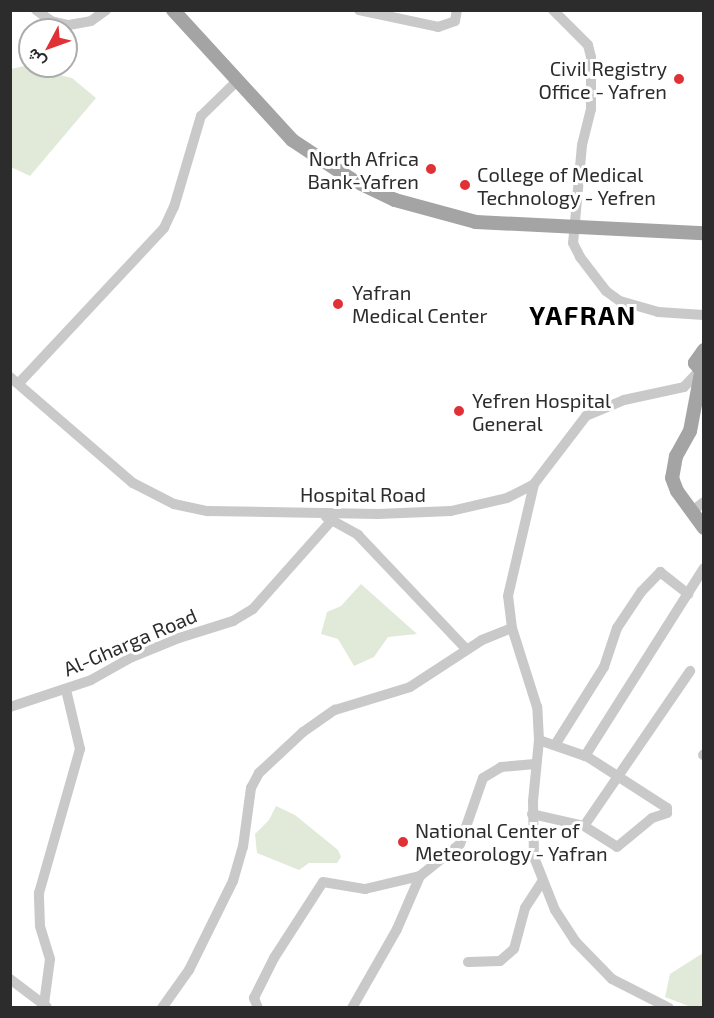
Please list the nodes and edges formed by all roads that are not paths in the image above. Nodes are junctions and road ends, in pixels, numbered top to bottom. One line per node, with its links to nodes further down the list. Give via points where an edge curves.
1 (36, 10): 2 (street, via 51,21 69,25 91,21)
2 (105, 10)
3 (173, 10): 7 (main road)
4 (359, 10): 5 (street, via 438,27 455,21)
5 (457, 10)
6 (552, 10): 8 (street, via 588,45 591,57 591,109 582,145)
7 (236, 82): 8 (main road, via 310,154 396,200 466,220); 13 (street, via 201,116 164,228)
8 (576, 229): 9 (main road); 10 (street, via 573,243 606,291 639,307)
9 (704, 233)
10 (704, 315)
11 (702, 347): 12 (main road, via 696,359)
12 (701, 373): 15 (main road); 18 (street, Hospital Road, via 684,387 624,400 586,416)
13 (15, 379): 20 (street, Hospital Road, via 113,466 156,497 208,511)
14 (704, 391): 15 (main road)
15 (696, 404): 17 (main road)
16 (704, 421): 17 (main road)
17 (690, 431): 22 (main road, via 676,456 672,477)
18 (534, 484): 20 (street, Hospital Road, via 507,498 451,511); 26 (street, via 509,585)
19 (704, 502): 22 (street)
20 (321, 513): 21 (street)
21 (331, 521): 27 (street, via 358,535); 29 (street, Al-Gharga Road, via 253,609 233,621 132,657)
22 (697, 521): 23 (street)
23 (704, 537)
24 (704, 568): 25 (street)
25 (688, 594): 32 (street, via 660,572 641,592 617,628 604,667); 33 (street)
26 (512, 628): 27 (street); 31 (street, via 537,707)
27 (467, 650): 43 (street, via 410,687 335,710 303,732 259,773 251,788 243,847 233,881 189,970)
28 (690, 671): 35 (street)
29 (66, 690): 30 (street, Al-Gharga Road); 42 (street, via 80,749 39,893 40,926 50,958)
30 (10, 707)
31 (538, 740): 32 (street); 34 (street)
32 (555, 745): 33 (street)
33 (585, 756): 35 (street)
34 (535, 764): 36 (street); 38 (street, via 501,767 483,778 460,844)
35 (620, 775): 37 (street); 37 (street, via 667,808 667,813 652,818 617,847)
36 (532, 814): 37 (street); 39 (street, via 534,857)
37 (584, 826)
38 (420, 876): 44 (street, via 365,889 323,882 274,958 254,998); 45 (street, via 397,929)
39 (542, 882): 40 (street, via 525,908 514,950 500,961); 46 (street, via 575,941 596,964 622,985)
40 (468, 962)
41 (10, 978): 42 (street)
42 (46, 1006)
43 (162, 1008)
44 (258, 1008)
45 (352, 1008)
46 (669, 1008)

